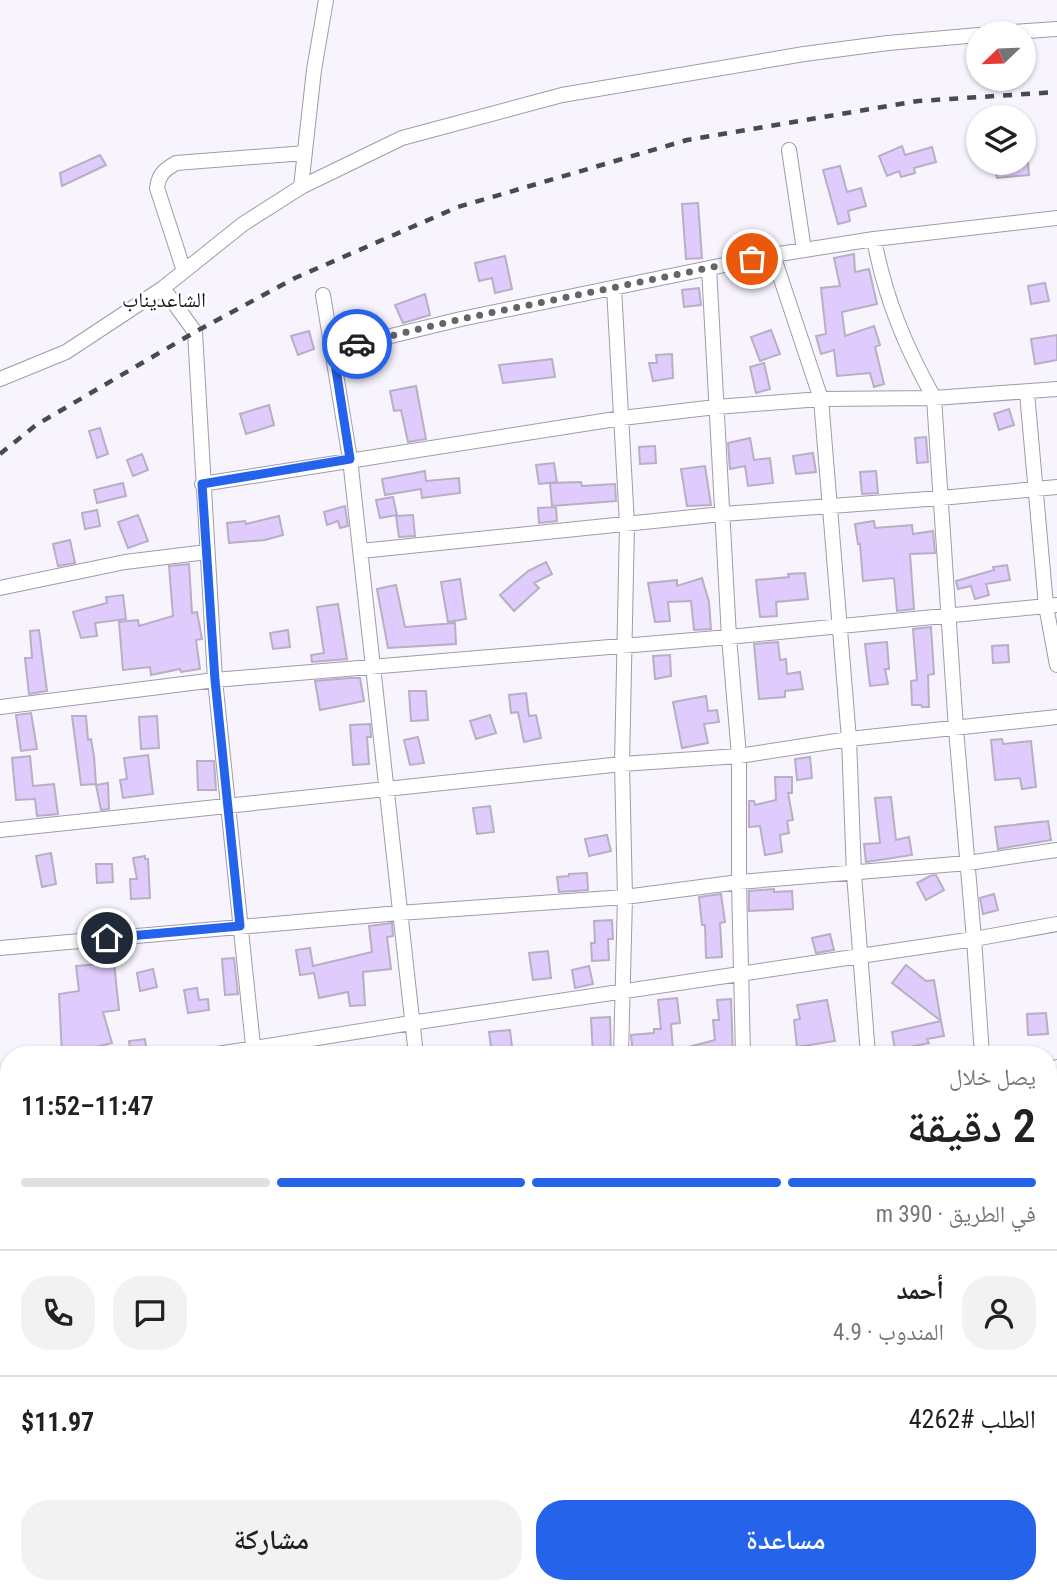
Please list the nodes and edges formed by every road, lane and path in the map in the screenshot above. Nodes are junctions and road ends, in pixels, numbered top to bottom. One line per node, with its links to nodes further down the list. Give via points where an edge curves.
1 (326, 0): 6 (street)
2 (1057, 29): 3 (street)
3 (1036, 30)
4 (966, 36): 7 (street, via 804,54 562,95 402,138)
5 (789, 150): 10 (street)
6 (305, 153): 7 (street); 13 (street, via 176,163 165,169 157,188)
7 (301, 187): 13 (street, via 243,224)
8 (1057, 218): 9 (street)
9 (874, 239): 10 (street); 21 (street, via 895,318)
10 (804, 250): 11 (street)
11 (773, 255): 12 (street); 22 (street)
12 (709, 268): 15 (street); 23 (street)
13 (184, 271): 14 (street)
14 (163, 288): 18 (street, via 66,352); 26 (street, via 195,332)
15 (614, 288): 17 (street); 24 (street)
16 (323, 295): 17 (street)
17 (333, 350): 25 (street)
18 (0, 379)
19 (1057, 388): 20 (street)
20 (1027, 393): 21 (street); 28 (street)
21 (934, 398): 22 (street); 29 (street)
22 (821, 399): 23 (street); 30 (street)
23 (716, 407): 24 (street); 31 (street)
24 (622, 418): 25 (street); 32 (street)
25 (350, 459): 26 (street); 33 (street)
26 (202, 484): 34 (street)
27 (1057, 486): 28 (street)
28 (1035, 488): 29 (street); 36 (street)
29 (941, 498): 30 (street); 37 (street)
30 (831, 505): 31 (street); 38 (street)
31 (722, 514): 32 (street); 39 (street)
32 (627, 524): 33 (street); 40 (street)
33 (361, 551): 42 (street)
34 (207, 552): 35 (street, via 125,562); 43 (street)
35 (0, 588)
36 (1052, 606): 37 (street); 41 (street)
37 (948, 616): 38 (street); 46 (street)
38 (839, 625): 39 (street); 47 (street)
39 (729, 637): 40 (street); 48 (street)
40 (625, 644): 42 (street); 49 (street)
41 (1057, 665)
42 (374, 667): 43 (street); 50 (street)
43 (215, 680): 44 (street); 51 (street)
44 (0, 707)
45 (1057, 717): 46 (street)
46 (956, 729): 47 (street); 54 (street)
47 (849, 739): 48 (street); 55 (street)
48 (739, 756): 49 (street); 56 (street)
49 (622, 764): 50 (street); 57 (street)
50 (385, 789): 51 (street); 58 (street)
51 (227, 805): 52 (street); 60 (street)
52 (0, 830)
53 (1057, 850): 54 (street)
54 (968, 863): 55 (street); 61 (street)
55 (854, 874): 56 (street); 63 (street)
56 (739, 881): 57 (street); 64 (street)
57 (625, 897): 58 (street); 65 (street)
58 (399, 913): 60 (street); 66 (street)
59 (1057, 924): 61 (street)
60 (240, 926): 62 (street); 67 (street)
61 (974, 939): 63 (street); 73 (street)
62 (0, 948)
63 (860, 955): 64 (street); 72 (street)
64 (741, 975): 65 (street); 71 (street)
65 (624, 991): 66 (street); 70 (street)
66 (411, 1023): 68 (street); 69 (street)
67 (252, 1046)
68 (286, 1046)
69 (414, 1046)
70 (621, 1046)
71 (743, 1046)
72 (867, 1046)
73 (981, 1046)

